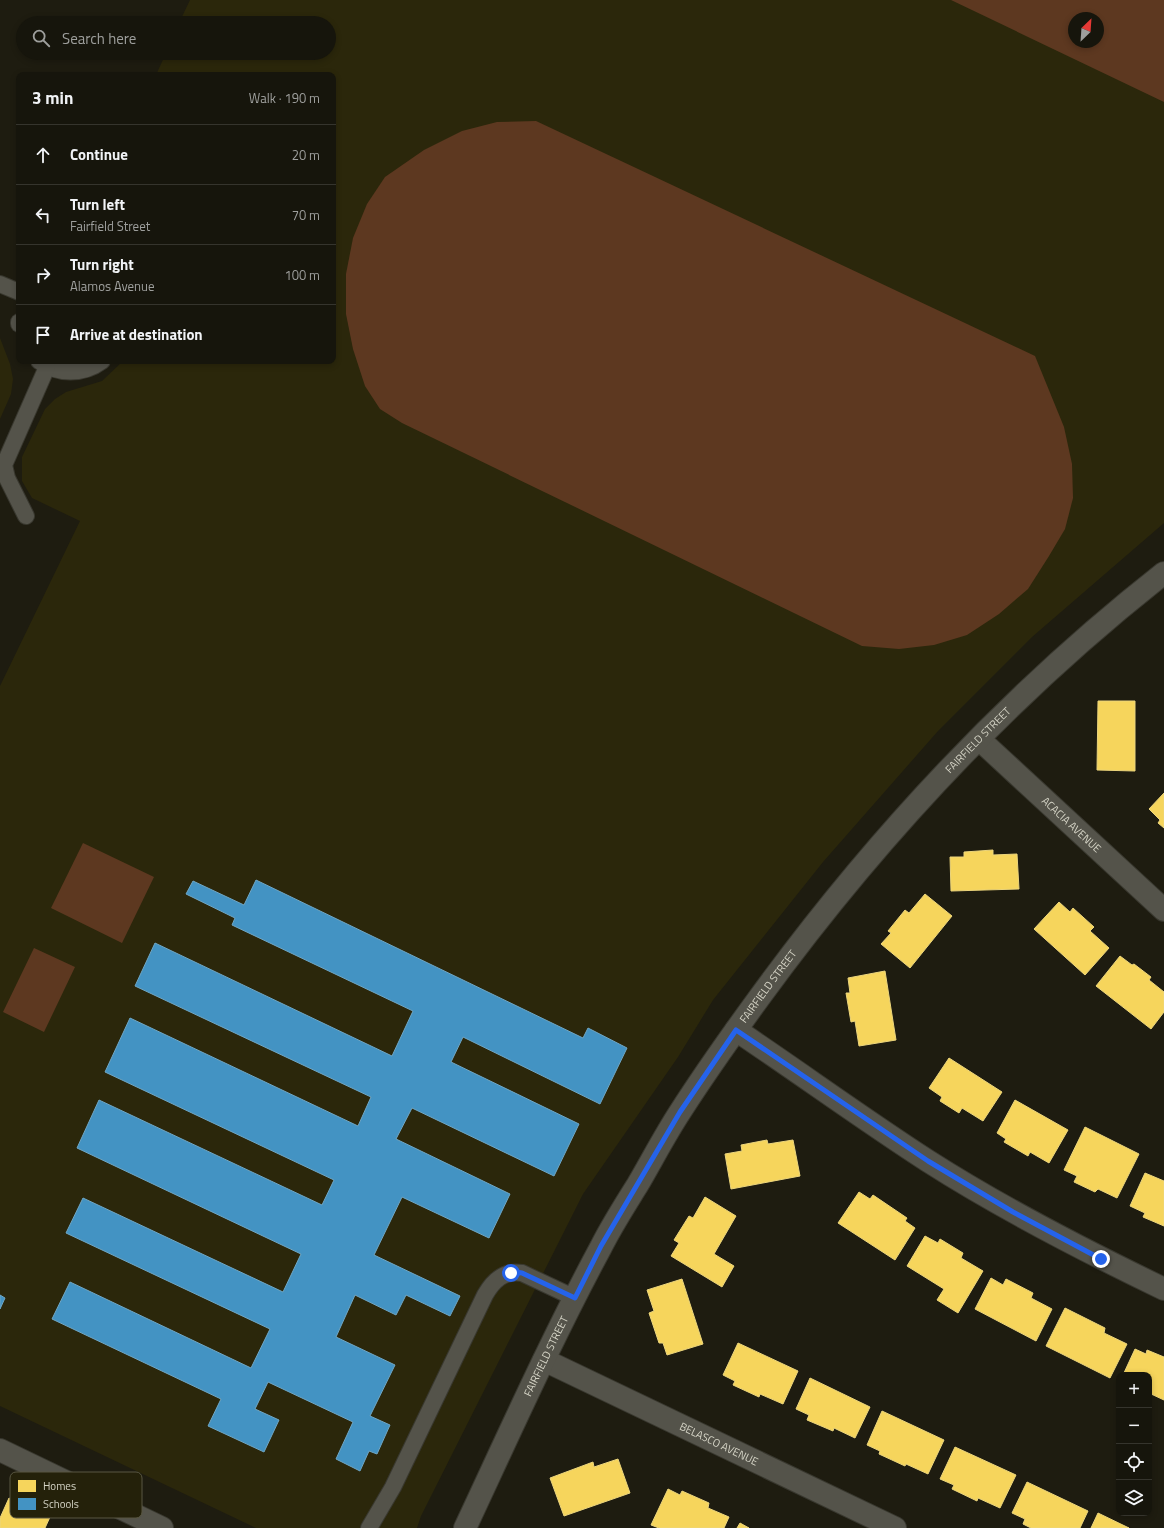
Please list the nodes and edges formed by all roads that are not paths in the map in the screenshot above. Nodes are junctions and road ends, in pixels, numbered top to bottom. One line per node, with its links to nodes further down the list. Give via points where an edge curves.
1 (0, 284): 2 (lane)
2 (16, 291)
3 (43, 364): 4 (lane, via 55,370 73,372); 5 (lane)
4 (97, 364)
5 (2, 465): 6 (lane)
6 (26, 516)
7 (1164, 573): 8 (street, FAIRFIELD STREET, via 1048,672)
8 (979, 739): 9 (street, ACACIA AVENUE); 10 (street, FAIRFIELD STREET, via 866,861 792,952)
9 (1164, 910)
10 (736, 1030): 11 (street, via 928,1161 1013,1212 1101,1259); 12 (street, FAIRFIELD STREET, via 680,1112 601,1246)
11 (1164, 1288)
12 (575, 1298): 13 (street, FAIRFIELD STREET); 18 (lane, via 522,1273 511,1273 492,1283 393,1487)
13 (544, 1360): 19 (street, FAIRFIELD STREET); 20 (street, BELASCO AVENUE)
14 (0, 1450): 15 (street)
15 (46, 1472)
16 (141, 1518): 17 (street)
17 (162, 1528)
18 (369, 1528)
19 (465, 1528)
20 (894, 1528)

